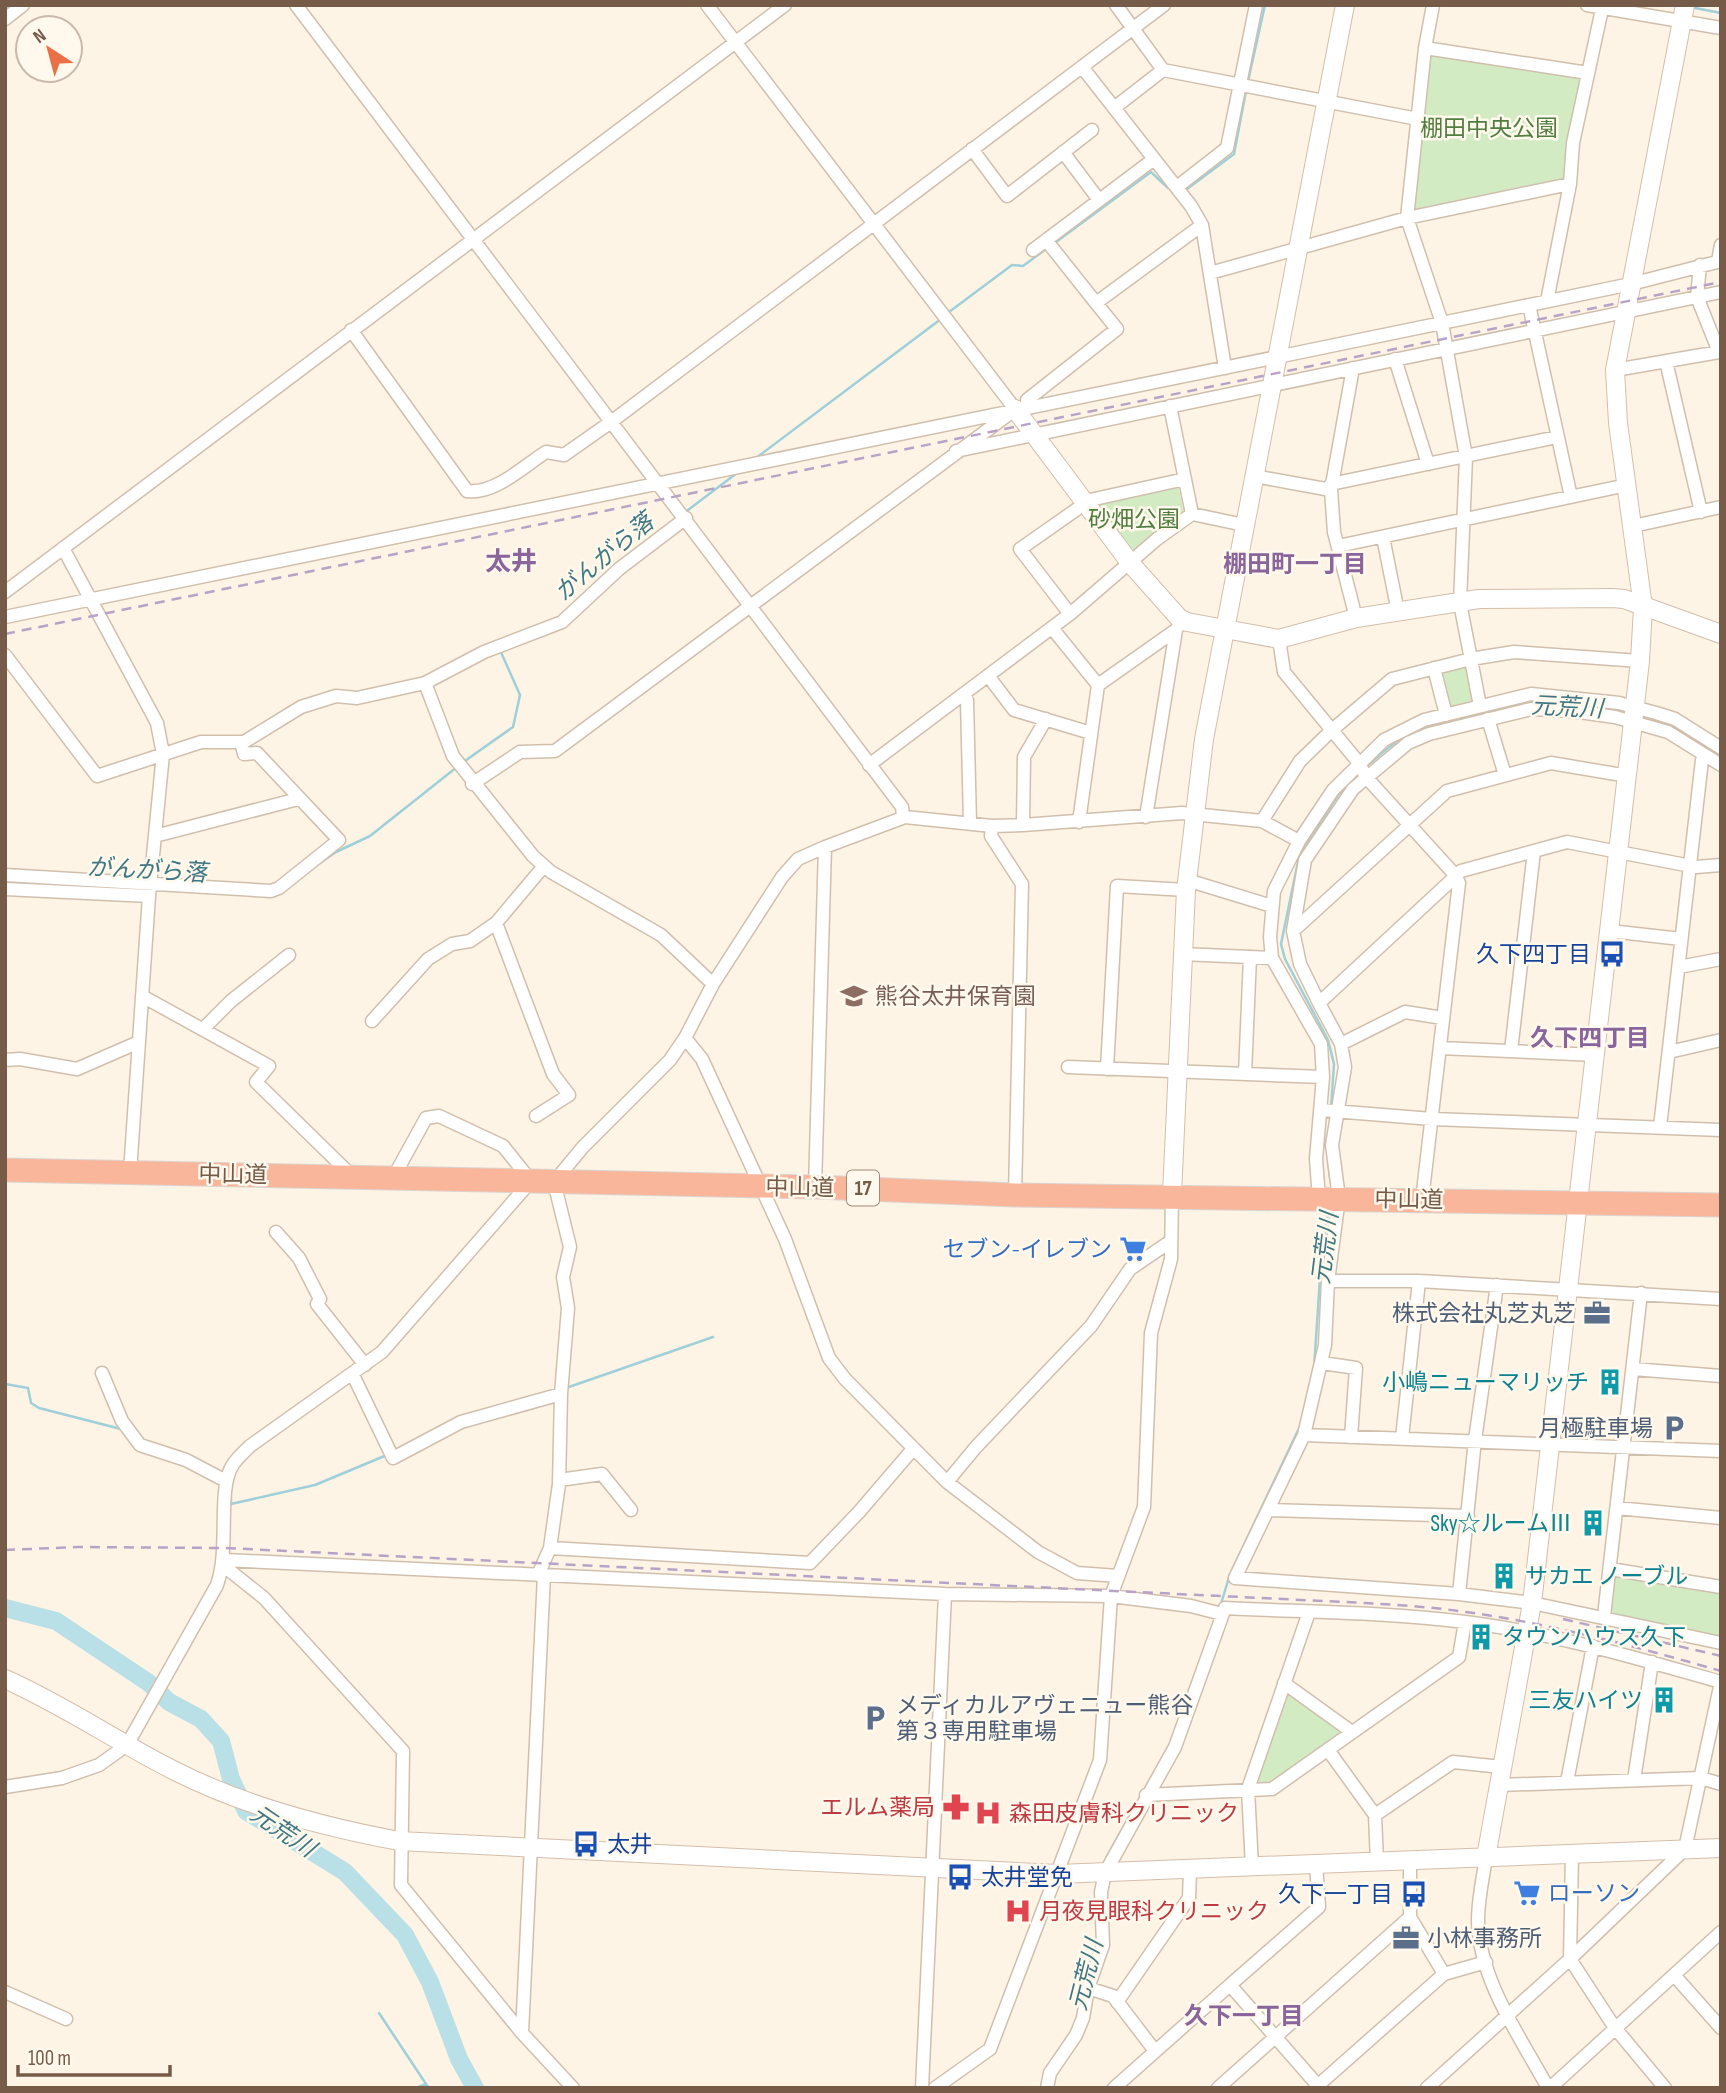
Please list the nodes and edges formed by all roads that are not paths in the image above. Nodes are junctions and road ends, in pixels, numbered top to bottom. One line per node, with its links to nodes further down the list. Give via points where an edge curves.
1 (23, 5): 13 (street)
2 (296, 5): 35 (street)
3 (707, 5): 16 (street)
4 (785, 5): 16 (street)
5 (1116, 5): 15 (street)
6 (1164, 5): 15 (street)
7 (1256, 5): 21 (street)
8 (1345, 5): 22 (street)
9 (1433, 5): 17 (street)
10 (1587, 5): 11 (street)
11 (1602, 9): 12 (street); 20 (street)
12 (1683, 13): 14 (street); 43 (street)
13 (5, 19)
14 (1721, 28)
15 (1132, 30): 18 (street); 19 (street)
16 (735, 43): 33 (street); 35 (street)
17 (1425, 48): 20 (street); 24 (street)
18 (1082, 67): 23 (street); 26 (street)
19 (1163, 69): 21 (street); 23 (street)
20 (1588, 73): 29 (street, via 1573,143)
21 (1245, 87): 22 (street); 30 (street, via 1227,148)
22 (1326, 102): 24 (street); 38 (street)
23 (1114, 108): 28 (street)
24 (1418, 119): 32 (street)
25 (1092, 130): 27 (street)
26 (972, 149): 27 (street, via 1007,196); 33 (street)
27 (1063, 152): 31 (street)
28 (1154, 159): 30 (street); 31 (street)
29 (1570, 184): 32 (street); 46 (street)
30 (1177, 187): 34 (street)
31 (1099, 200): 36 (street)
32 (1408, 218): 38 (street); 50 (street)
33 (873, 223): 63 (street); 64 (street)
34 (1202, 225): 42 (street); 47 (street)
35 (472, 240): 51 (street); 64 (street)
36 (1046, 240): 39 (street); 47 (street)
37 (1721, 245): 40 (street)
38 (1298, 249): 42 (street); 55 (street)
39 (1033, 250)
40 (1719, 261): 41 (street)
41 (1700, 265): 43 (street); 45 (street)
42 (1210, 273): 58 (street)
43 (1631, 284): 46 (street); 49 (street)
44 (1721, 292): 45 (street)
45 (1697, 297): 49 (street); 54 (street)
46 (1547, 301): 48 (street)
47 (1096, 303): 63 (street, via 1117,329)
48 (1529, 305): 50 (street); 52 (street)
49 (1625, 312): 52 (street); 60 (street)
50 (1442, 323): 53 (street); 55 (street)
51 (351, 330): 64 (street, via 467,491 497,484 546,452 564,455); 86 (street)
52 (1535, 330): 53 (street); 66 (street)
53 (1448, 349): 56 (street); 68 (street)
54 (1720, 354): 57 (street)
55 (1277, 357): 58 (street); 61 (street)
56 (1395, 359): 59 (street); 69 (street)
57 (1666, 361): 60 (street); 78 (street)
58 (1225, 368): 63 (street)
59 (1353, 368): 61 (street); 74 (street)
60 (1615, 370): 73 (street)
61 (1271, 385): 62 (street); 70 (street)
62 (1170, 406): 65 (street); 71 (street)
63 (1021, 408): 65 (street); 67 (street); 72 (street)
64 (611, 422): 72 (street)
65 (1036, 434): 67 (street); 76 (street)
66 (1557, 437): 68 (street); 75 (street)
67 (956, 451): 91 (street)
68 (1466, 457): 69 (street); 81 (street)
69 (1428, 464): 74 (street)
70 (1254, 475): 74 (street); 82 (street)
71 (1185, 479): 76 (street); 79 (street)
72 (659, 485): 80 (street); 89 (street)
73 (1627, 485): 75 (street); 83 (street)
74 (1331, 487): 85 (street)
75 (1571, 496): 81 (street)
76 (1084, 503): 87 (street); 94 (street, via 1020,549)
77 (1721, 507): 78 (street)
78 (1701, 512): 83 (street)
79 (1192, 514): 82 (street); 87 (street)
80 (686, 519): 91 (street); 107 (street, via 619,569 562,622 482,652)
81 (1463, 520): 84 (street); 90 (street)
82 (1244, 525): 99 (street)
83 (1633, 526): 92 (street)
84 (1383, 537): 85 (street); 93 (street)
85 (1338, 546): 96 (street)
86 (63, 548): 88 (street); 89 (street)
87 (1131, 564): 94 (street); 97 (street)
88 (5, 592)
89 (91, 598): 95 (street); 119 (street, via 158,723)
90 (1460, 603): 92 (street, via 1612,598); 93 (street); 103 (street)
91 (751, 606): 122 (street); 127 (street, via 555,751 520,752)
92 (1643, 607): 100 (street); 104 (street)
93 (1398, 612): 96 (street)
94 (1070, 614): 98 (street)
95 (5, 617)
96 (1356, 618): 101 (street)
97 (1179, 625): 99 (street); 108 (street); 131 (street)
98 (1052, 628): 106 (street); 108 (street)
99 (1224, 628): 101 (street); 129 (street)
100 (1721, 634)
101 (1279, 639): 115 (street, via 1284,672)
102 (5, 655): 119 (street, via 97,776)
103 (1471, 659): 104 (street, via 1514,652); 105 (street); 110 (street)
104 (1640, 662): 112 (street)
105 (1434, 668): 111 (street); 115 (street, via 1392,680)
106 (989, 677): 109 (street); 113 (street, via 1014,710)
107 (425, 683): 117 (street, via 358,698 325,699 301,707); 127 (street, via 453,756)
108 (1098, 685): 116 (street)
109 (963, 695): 122 (street); 134 (street, via 967,700)
110 (1480, 706): 111 (street); 112 (street, via 1531,694 1567,695)
111 (1446, 715): 121 (street, via 1398,732)
112 (1635, 715): 114 (street, via 1531,709); 118 (street, via 1675,719); 120 (street); 125 (street)
113 (1046, 719): 116 (street); 136 (street, via 1024,757)
114 (1489, 719): 124 (street); 126 (street, via 1408,743)
115 (1332, 730): 121 (street); 132 (street, via 1294,768)
116 (1091, 733): 133 (street)
117 (241, 742): 119 (street, via 201,742); 128 (street, via 244,754 257,753)
118 (1720, 746)
119 (163, 754): 138 (street)
120 (1706, 756): 123 (street); 145 (street)
121 (1359, 764): 126 (street); 139 (street, via 1333,790)
122 (869, 765): 130 (street, via 902,807)
123 (1721, 765)
124 (1504, 775): 125 (street, via 1551,763); 137 (street, via 1447,791)
125 (1628, 776): 142 (street)
126 (1366, 777): 137 (street); 153 (street, via 1344,800 1306,860)
127 (472, 783): 144 (street)
128 (298, 799): 138 (street); 150 (street, via 339,840 279,888)
129 (1194, 814): 131 (street); 132 (street); 148 (street)
130 (903, 817): 134 (street); 140 (street)
131 (1146, 817): 133 (street)
132 (1262, 821): 139 (street)
133 (1079, 822): 136 (street)
134 (970, 823): 135 (street)
135 (992, 825): 136 (street); 197 (street, via 991,836 1022,884)
136 (1023, 825)
137 (1409, 825): 147 (street); 153 (street)
138 (155, 836): 150 (street)
139 (1299, 841): 151 (street, via 1274,891)
140 (824, 847): 162 (street, via 798,859 782,877); 196 (street)
141 (1534, 851): 142 (street, via 1567,842); 147 (street); 173 (street)
142 (1619, 851): 145 (street); 154 (street)
143 (1721, 865): 145 (street)
144 (544, 866): 152 (street); 162 (street, via 661,935)
145 (1690, 866): 155 (street)
146 (5, 875): 150 (street)
147 (1456, 876): 164 (street); 165 (street, via 1459,883)
148 (1187, 885): 151 (street); 156 (street); 178 (street, via 1117,886)
149 (5, 889): 150 (street)
150 (149, 890): 163 (street)
151 (1272, 906): 159 (street)
152 (496, 923): 166 (street, via 470,941 452,944 428,959); 184 (street, via 554,1074 569,1095)
153 (1293, 931): 164 (street, via 1300,964)
154 (1610, 931): 155 (street); 175 (street)
155 (1681, 939): 161 (street)
156 (1182, 954): 158 (street); 179 (street)
157 (289, 955): 167 (street)
158 (1250, 957): 159 (street); 180 (street)
159 (1272, 958): 181 (street, via 1321,1044)
160 (1721, 959): 161 (street)
161 (1679, 967): 174 (street)
162 (713, 984): 168 (street)
163 (142, 996): 167 (street); 170 (street)
164 (1319, 1003): 171 (street)
165 (1443, 1018): 171 (street, via 1405,1012); 172 (street)
166 (372, 1021)
167 (203, 1029): 191 (street, via 270,1066 256,1083)
168 (685, 1038): 194 (street, via 670,1060); 195 (street, via 702,1059)
169 (1721, 1040): 174 (street)
170 (139, 1042): 176 (street, via 77,1069); 190 (street)
171 (1341, 1044): 183 (street, via 1345,1067)
172 (1440, 1048): 173 (street); 185 (street)
173 (1510, 1051): 175 (street)
174 (1669, 1052): 187 (street)
175 (1596, 1055): 186 (street)
176 (5, 1060)
177 (1068, 1067): 178 (street)
178 (1107, 1069): 179 (street)
179 (1177, 1071): 180 (street); 198 (street)
180 (1245, 1074): 181 (street)
181 (1323, 1077): 182 (street)
182 (1321, 1110): 183 (street); 199 (street, via 1317,1159)
183 (1339, 1112): 185 (street); 199 (street)
184 (536, 1116)
185 (1432, 1119): 186 (street); 200 (street)
186 (1588, 1124): 187 (street); 201 (street)
187 (1660, 1127): 188 (street)
188 (1721, 1130)
189 (5, 1170): 190 (highway, 中山道 / 17)
190 (130, 1172): 191 (highway, 中山道 / 17)
191 (354, 1177): 192 (highway, 中山道 / 17)
192 (393, 1178): 193 (highway, 中山道 / 17); 193 (street, via 426,1118 439,1116 503,1146)
193 (531, 1181): 194 (highway, 中山道 / 17); 212 (street, via 382,1352)
194 (554, 1182): 195 (highway, 中山道 / 17); 217 (street, via 570,1247 563,1278 568,1308)
195 (760, 1186): 196 (highway, 中山道 / 17); 224 (street, via 829,1357)
196 (816, 1186): 197 (highway, 中山道 / 17)
197 (1015, 1195): 198 (highway, 中山道 / 17)
198 (1172, 1195): 199 (highway, 中山道 / 17); 204 (street)
199 (1329, 1199): 200 (highway, 中山道 / 17); 205 (street)
200 (1422, 1200): 201 (highway, 中山道 / 17)
201 (1578, 1203): 202 (highway, 中山道 / 17); 208 (street)
202 (1721, 1205)
203 (276, 1232): 212 (street, via 299,1258 320,1299 317,1304)
204 (1171, 1241): 228 (street, via 1130,1269 1090,1326); 238 (street, via 1171,1259 1151,1333 1144,1507)
205 (1328, 1281): 206 (street); 211 (street)
206 (1419, 1281): 207 (street); 220 (street)
207 (1497, 1285): 208 (street); 221 (street)
208 (1567, 1291): 209 (street); 222 (street)
209 (1641, 1293): 210 (street); 213 (street)
210 (1721, 1299)
211 (1322, 1363): 218 (street); 219 (street, via 1356,1368)
212 (365, 1365): 215 (street)
213 (1633, 1369): 216 (street); 223 (street)
214 (102, 1373): 227 (street, via 122,1421 140,1445 186,1460)
215 (353, 1375): 217 (street, via 393,1458 461,1422); 227 (street, via 250,1446 232,1465)
216 (1721, 1376)
217 (561, 1394): 226 (street)
218 (1304, 1435): 219 (street); 231 (street)
219 (1351, 1437): 220 (street)
220 (1402, 1438): 221 (street)
221 (1475, 1440): 222 (street); 232 (street)
222 (1550, 1444): 223 (street); 243 (street)
223 (1623, 1447): 225 (street); 229 (street)
224 (913, 1449): 228 (street); 234 (street, via 810,1563)
225 (1721, 1451)
226 (559, 1480): 230 (street, via 602,1474); 234 (street)
227 (226, 1481): 235 (street)
228 (947, 1482): 238 (street, via 1038,1552 1077,1573)
229 (1617, 1508): 233 (street); 236 (street)
230 (631, 1510)
231 (1268, 1510): 232 (street); 241 (street, via 1235,1578)
232 (1468, 1516): 241 (street)
233 (1721, 1518)
234 (550, 1548): 237 (street)
235 (224, 1563): 237 (street); 256 (street, via 200,1620); 268 (street, via 264,1598 403,1751)
236 (1610, 1569): 239 (street); 246 (street)
237 (541, 1575): 240 (street); 269 (street)
238 (1118, 1576): 242 (street)
239 (1721, 1587)
240 (944, 1594): 242 (street); 278 (street)
241 (1459, 1594): 243 (street)
242 (1111, 1596): 245 (street, via 1191,1606); 281 (street, via 1100,1760)
243 (1532, 1603): 246 (street); 248 (street)
244 (1309, 1612): 245 (street, via 1225,1608); 247 (street); 254 (street)
245 (1216, 1614): 266 (street, via 1175,1747)
246 (1604, 1616): 249 (street)
247 (1465, 1622): 248 (street); 255 (street, via 1459,1657)
248 (1527, 1632): 250 (street); 258 (street)
249 (1721, 1643)
250 (1593, 1646): 251 (street); 261 (street)
251 (1652, 1662): 253 (street); 260 (street)
252 (5, 1679): 256 (street)
253 (1721, 1682): 259 (street)
254 (1284, 1683): 255 (street); 265 (street)
255 (1352, 1732): 257 (street)
256 (127, 1745): 264 (street, via 99,1765 62,1778); 268 (street, via 176,1772 250,1802 351,1832)
257 (1328, 1750): 265 (street, via 1272,1789); 267 (street)
258 (1502, 1767): 263 (street); 267 (street, via 1453,1762)
259 (1701, 1778): 260 (street); 262 (street); 270 (street)
260 (1634, 1780): 261 (street)
261 (1567, 1782): 263 (street)
262 (1721, 1784)
263 (1499, 1785): 273 (street)
264 (5, 1787)
265 (1248, 1789): 266 (street); 277 (street)
266 (1146, 1795): 280 (street)
267 (1375, 1815): 275 (street)
268 (400, 1841): 269 (street); 296 (street, via 401,1885)
269 (531, 1849): 278 (street); 296 (street)
270 (1685, 1849): 271 (street); 272 (street); 284 (street)
271 (1721, 1849)
272 (1572, 1853): 273 (street); 284 (street)
273 (1486, 1857): 274 (street); 285 (street, via 1478,1921)
274 (1409, 1860): 275 (street); 282 (street)
275 (1377, 1862): 276 (street)
276 (1316, 1864): 277 (street); 288 (street, via 1319,1907)
277 (1252, 1867): 279 (street)
278 (932, 1868): 281 (street); 301 (street)
279 (1190, 1870): 280 (street); 291 (street, via 1189,1898)
280 (1105, 1873): 281 (street); 289 (street, via 1102,1945)
281 (1058, 1874): 302 (street, via 990,2049)
282 (1410, 1917): 286 (street); 297 (street)
283 (1721, 1932): 287 (street)
284 (1570, 1959): 292 (street); 295 (street)
285 (1486, 1962): 286 (street); 292 (street)
286 (1444, 1973): 299 (street)
287 (1674, 1975): 294 (street); 295 (street)
288 (1230, 1985): 297 (street); 298 (street)
289 (1088, 1988): 291 (street, via 1113,1996); 303 (street, via 1076,2035 1050,2073)
290 (5, 1992): 293 (street)
291 (1117, 2002): 298 (street)
292 (1509, 2014): 306 (street); 307 (street)
293 (66, 2019)
294 (1720, 2027)
295 (1615, 2028): 307 (street); 308 (street)
296 (522, 2033): 300 (street)
297 (1275, 2037): 299 (street); 305 (street)
298 (1154, 2051): 304 (street)
299 (1318, 2087)
300 (573, 2088)
301 (922, 2088)
302 (935, 2088)
303 (1047, 2088)
304 (1114, 2088)
305 (1218, 2088)
306 (1427, 2088)
307 (1549, 2088)
308 (1665, 2088)

